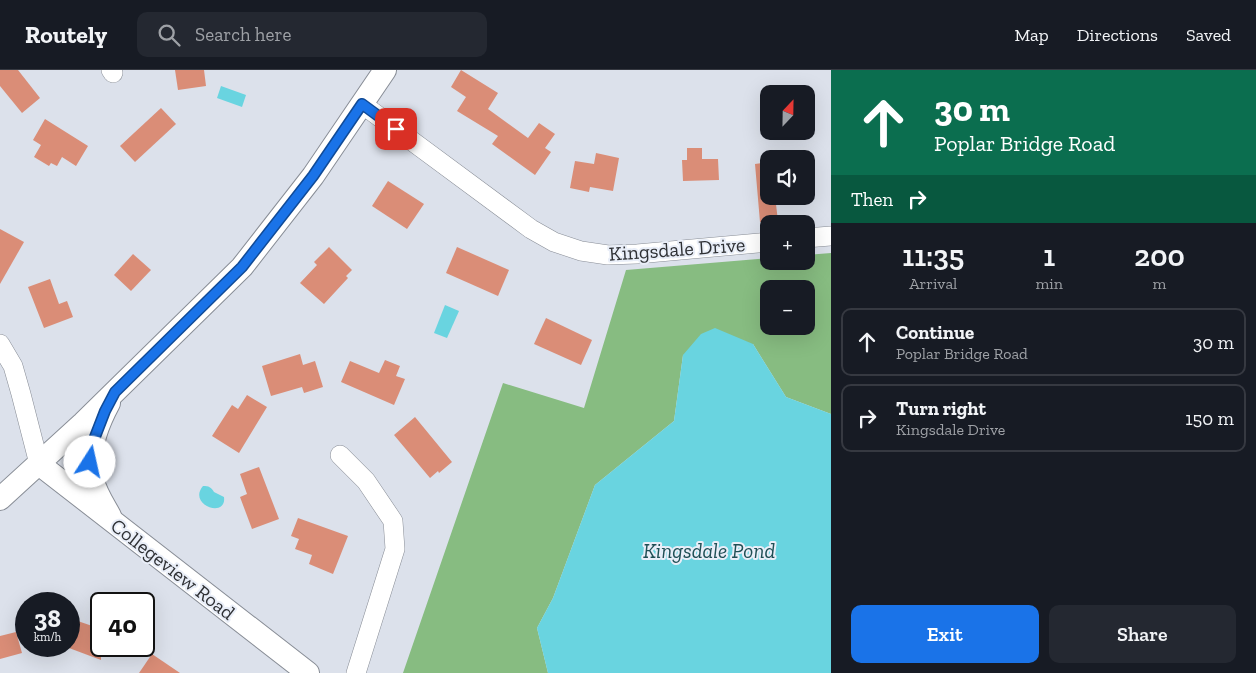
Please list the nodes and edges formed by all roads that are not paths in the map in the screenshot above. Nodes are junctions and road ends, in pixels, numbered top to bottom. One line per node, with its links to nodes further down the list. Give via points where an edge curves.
1 (385, 70): 2 (street)
2 (362, 104): 5 (street, Kingsdale Drive, via 531,229 581,252 637,254); 7 (street, via 313,176 242,267)
3 (831, 236): 4 (street)
4 (815, 237)
5 (760, 243)
6 (0, 344): 9 (street, via 13,366)
7 (115, 392): 9 (street); 11 (street, via 93,442 90,462 93,482)
8 (340, 455): 13 (street, via 366,481 393,521 395,549)
9 (39, 464): 10 (street); 11 (street, Collegeview Road)
10 (0, 499)
11 (114, 523): 12 (street, Collegeview Road)
12 (308, 673)
13 (356, 673)

